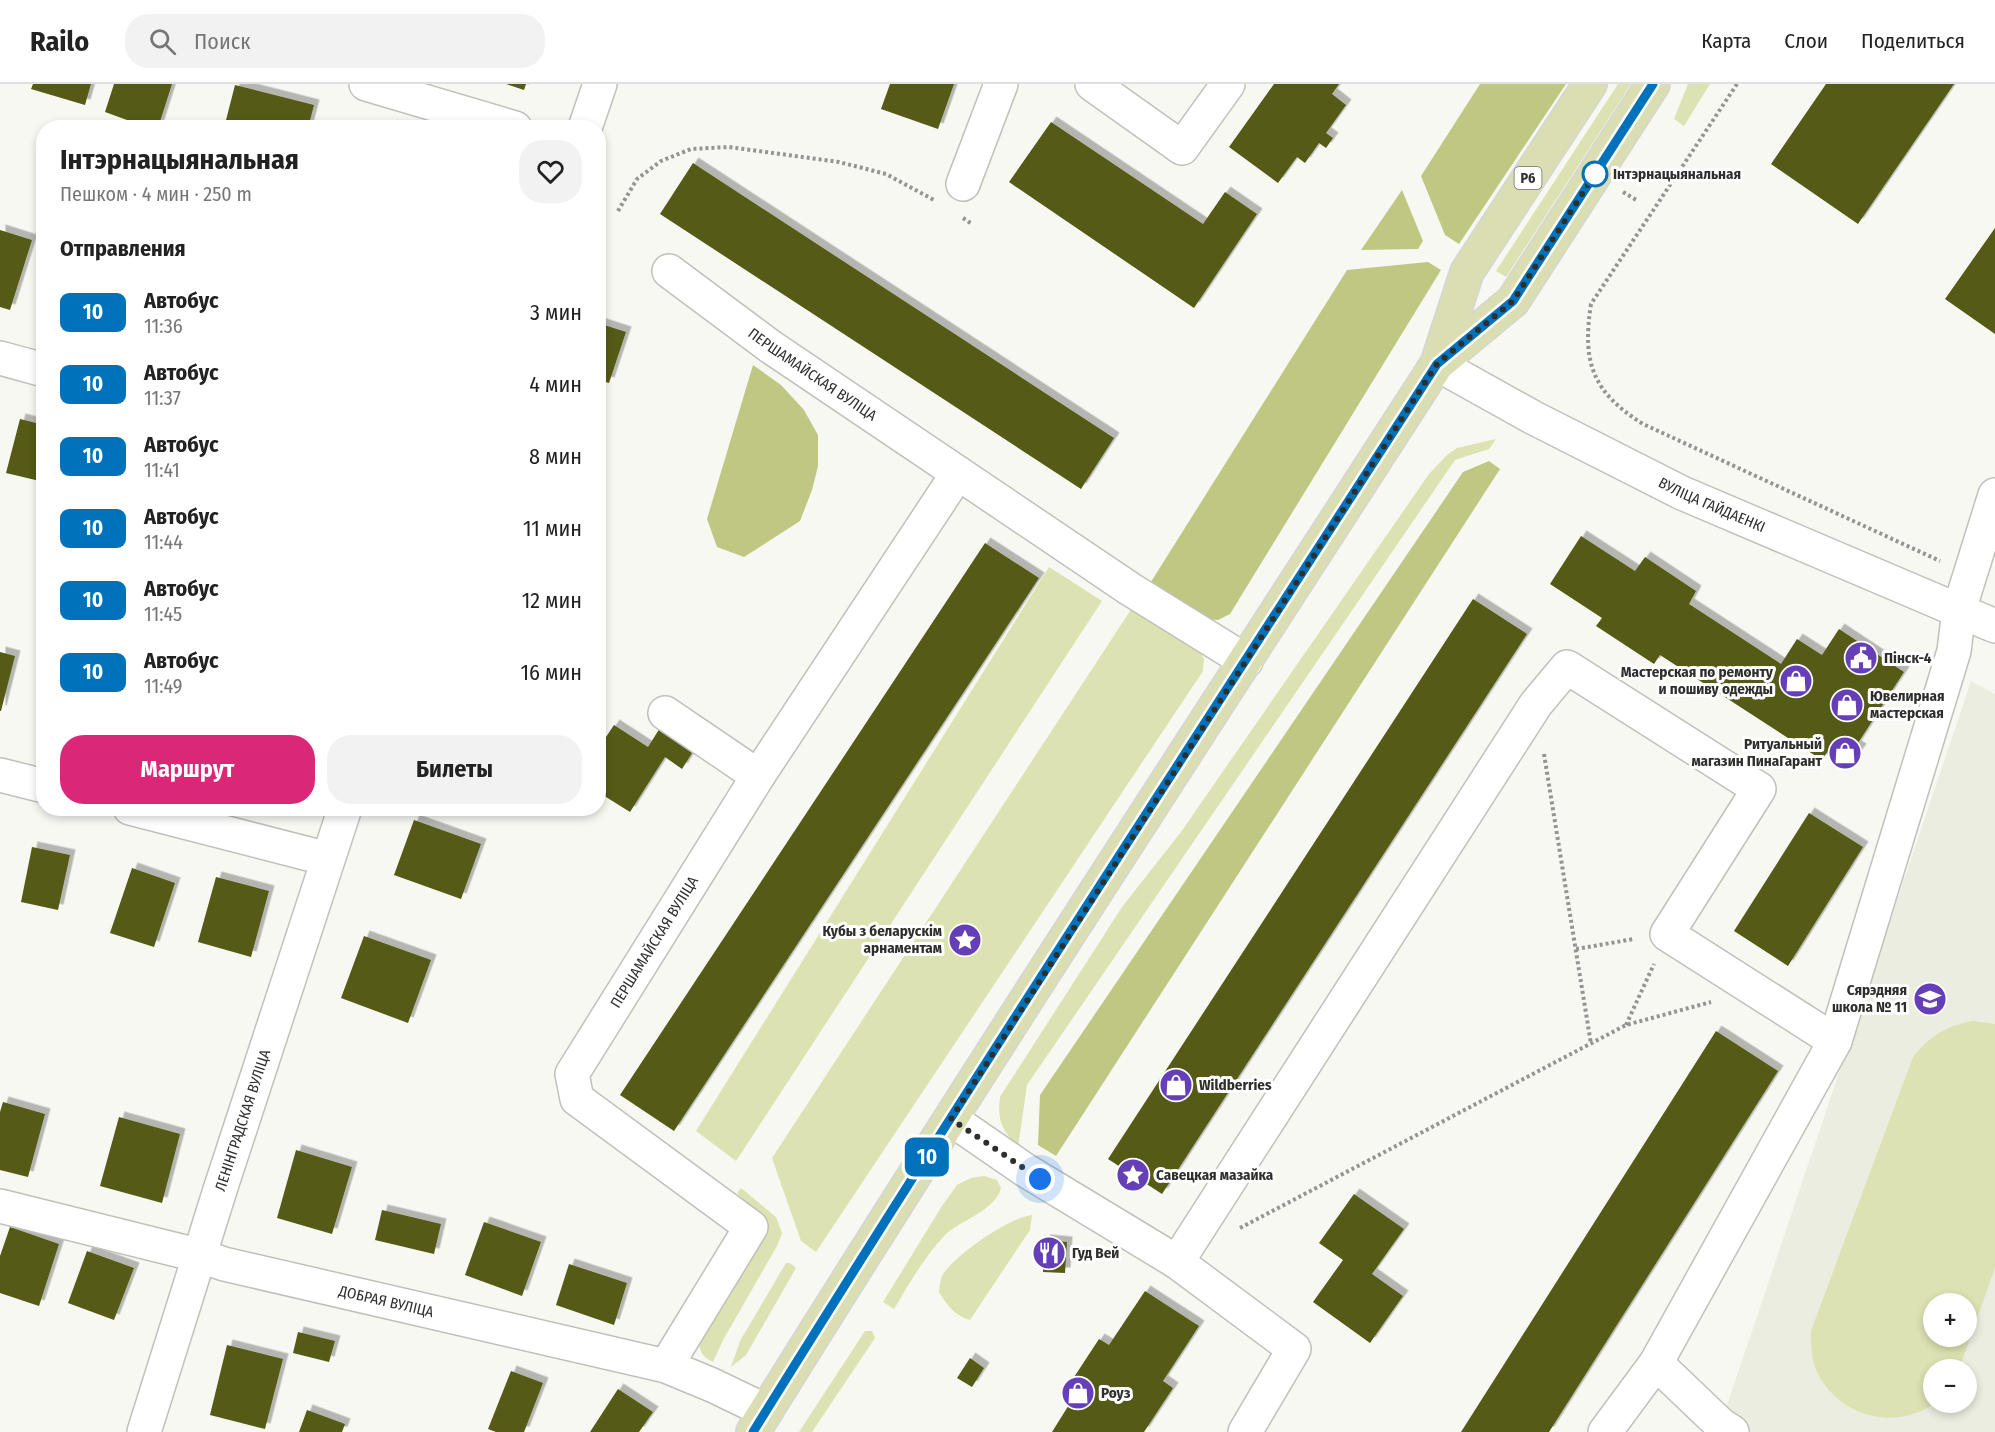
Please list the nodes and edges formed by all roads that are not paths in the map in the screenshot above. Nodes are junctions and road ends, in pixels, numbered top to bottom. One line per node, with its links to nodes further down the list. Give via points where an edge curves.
1 (366, 84): 8 (street)
2 (600, 84): 9 (street)
3 (1001, 84): 10 (street)
4 (1092, 84): 5 (street, via 1182,148)
5 (1228, 84)
6 (1590, 84): 13 (main road, Р6, via 1467,272)
7 (1653, 84): 13 (main road, Р6, via 1513,301)
8 (488, 120)
9 (588, 120)
10 (951, 200)
11 (669, 271): 15 (street, ПЕРШАМАЙСКАЯ ВУЛІЦА, via 771,347)
12 (0, 358): 14 (street)
13 (1437, 364): 17 (street, ВУЛІЦА ГАЙДАЕНКІ, via 1682,493); 19 (main road, Р6)
14 (36, 368)
15 (958, 473): 19 (street, ПЕРШАМАЙСКАЯ ВУЛІЦА, via 1130,589); 22 (street, ПЕРШАМАЙСКАЯ ВУЛІЦА)
16 (1995, 495): 17 (street)
17 (1959, 610): 18 (street, ВУЛІЦА ГАЙДАЕНКІ); 27 (street, via 1954,651)
18 (1995, 626)
19 (1246, 661): 28 (main road, Р6)
20 (665, 713): 22 (street)
21 (0, 775): 23 (street)
22 (758, 776): 33 (street, ПЕРШАМАЙСКАЯ ВУЛІЦА, via 572,1074 577,1099 751,1227)
23 (36, 784)
24 (161, 816): 26 (street)
25 (342, 816): 26 (street, ЛЕНІНГРАДСКАЯ ВУЛІЦА)
26 (327, 859): 30 (street, ЛЕНІНГРАДСКАЯ ВУЛІЦА)
27 (1835, 1041): 31 (street, via 1667,934 1759,789 1567,667 1536,704); 32 (street)
28 (951, 1119): 31 (street, via 1025,1170); 34 (main road, Р6)
29 (0, 1206): 30 (street, ДОБРАЯ ВУЛІЦА)
30 (201, 1256): 33 (street, ДОБРАЯ ВУЛІЦА); 35 (street, ЛЕНІНГРАДСКАЯ ВУЛІЦА)
31 (1177, 1262): 36 (street, via 1294,1348)
32 (1656, 1363): 37 (street); 38 (street)
33 (666, 1366): 34 (street, ДОБРАЯ ВУЛІЦА, via 712,1385)
34 (760, 1421)
35 (144, 1432)
36 (1245, 1432)
37 (1605, 1432)
38 (1732, 1432)

